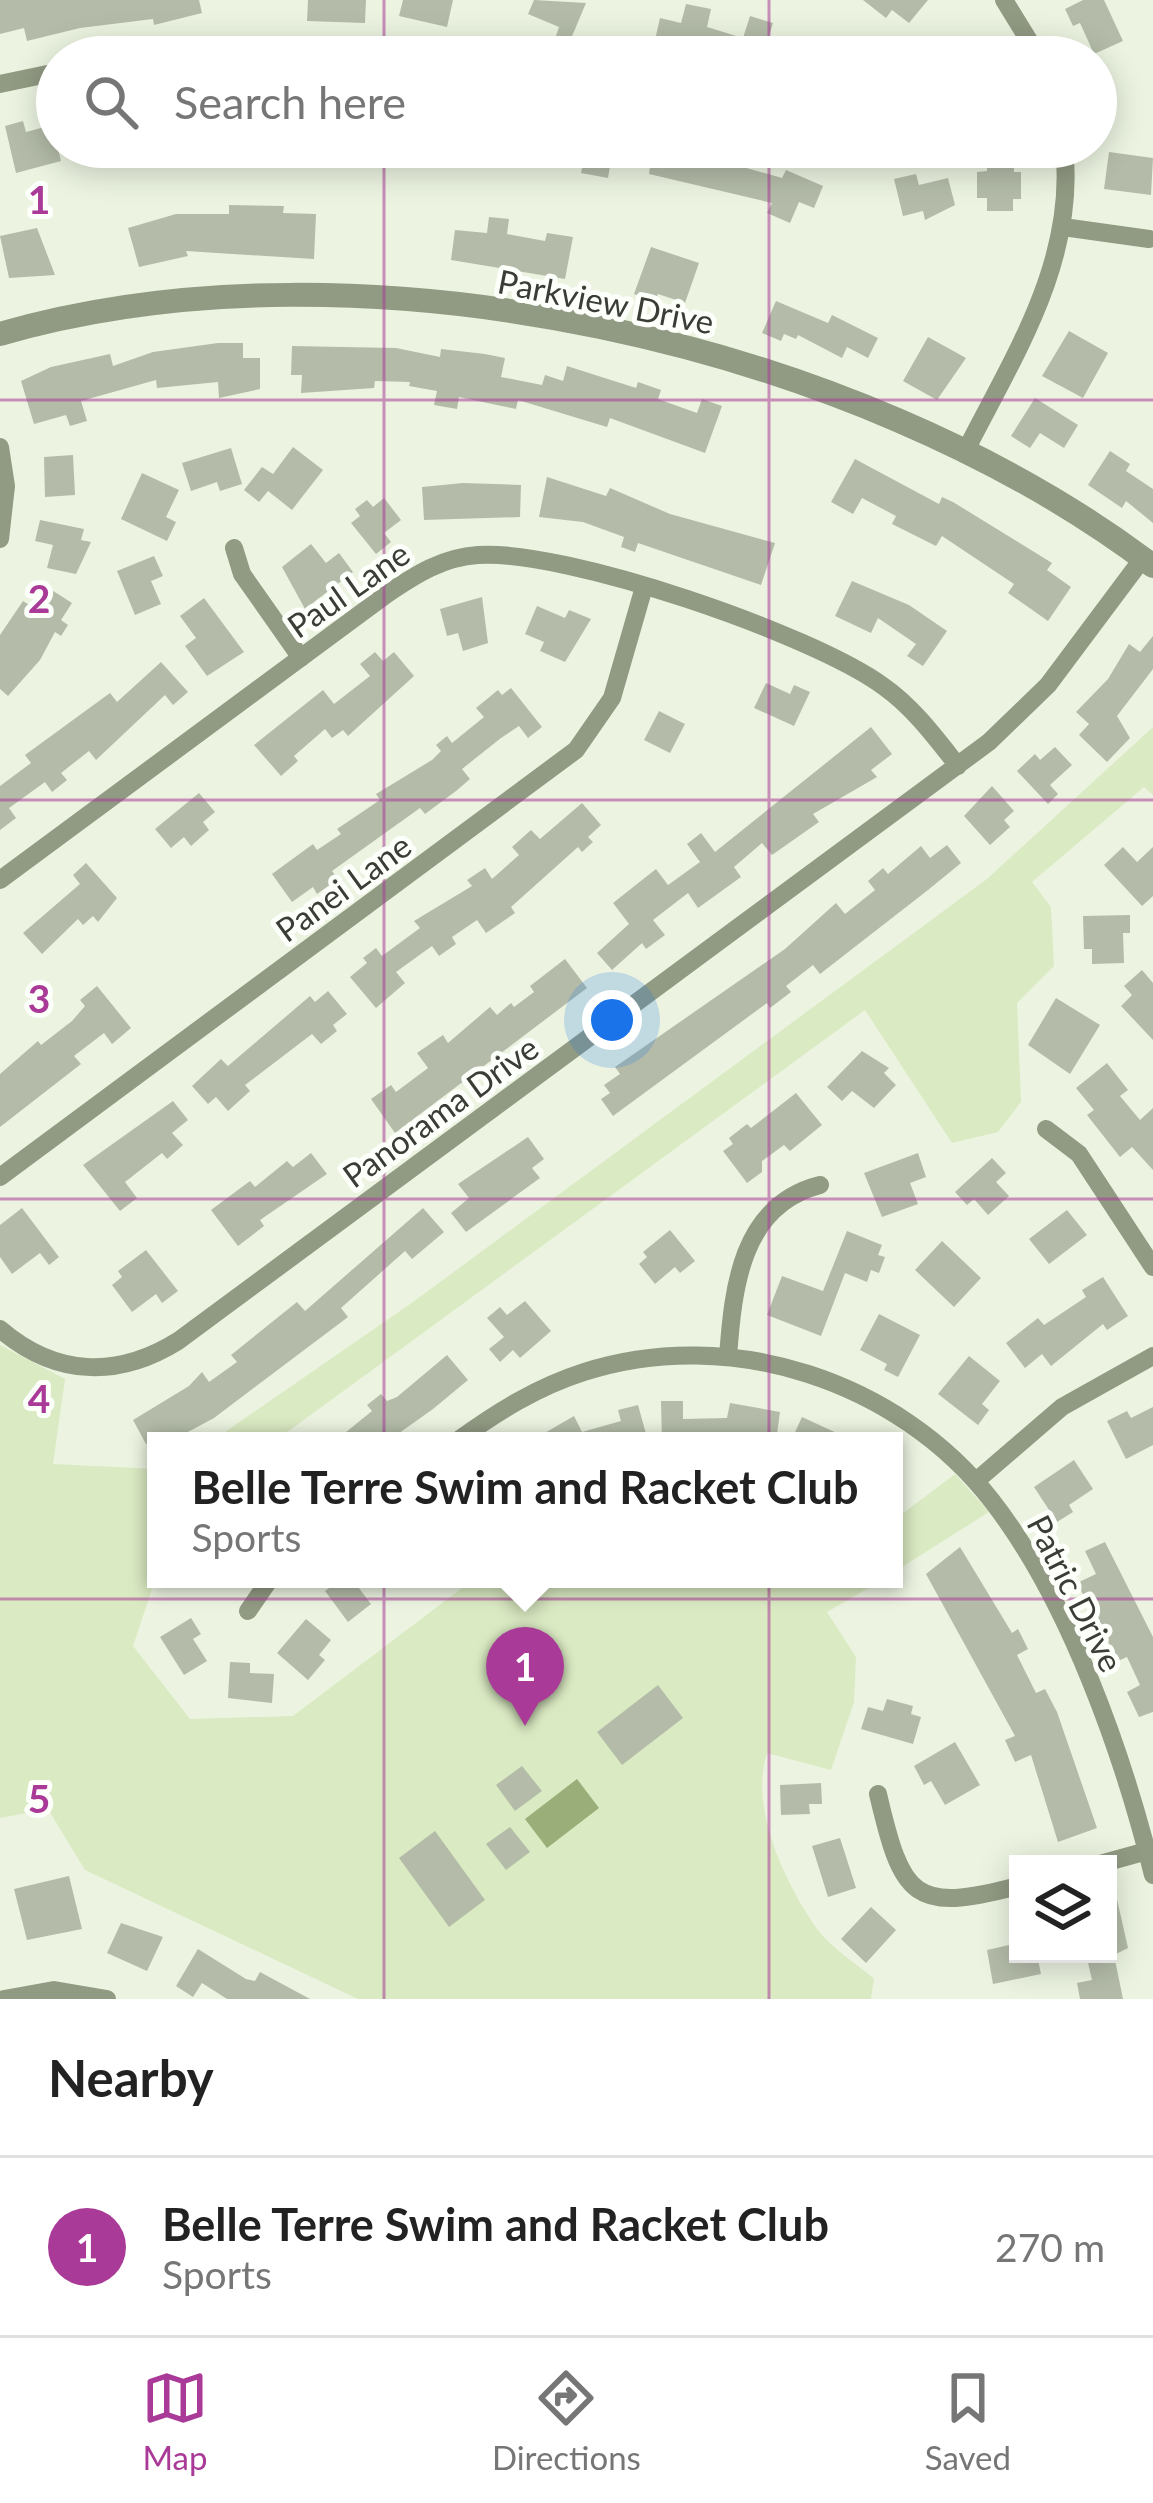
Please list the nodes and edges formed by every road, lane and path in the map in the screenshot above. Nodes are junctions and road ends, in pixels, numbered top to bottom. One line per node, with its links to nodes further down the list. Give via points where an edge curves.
1 (1004, 0): 2 (street)
2 (1026, 36)
3 (36, 76): 4 (street)
4 (0, 84)
5 (1064, 168): 6 (street)
6 (1064, 227): 7 (street); 10 (street, via 1041,299)
7 (1149, 239)
8 (0, 334): 10 (street, Parkview Drive, via 128,306 221,298 412,301 527,314 635,334 802,382)
9 (0, 447): 11 (street, via 7,486)
10 (964, 454): 13 (street, Parkview Drive)
11 (0, 539)
12 (234, 548): 15 (street, via 242,574)
13 (1148, 562): 16 (street, Panorama Drive, via 1048,686)
14 (644, 587): 15 (street, Paul Lane, via 512,556 460,557 401,584); 16 (street, Paul Lane, via 749,622 868,676 905,704); 19 (street, Panei Lane, via 612,698 577,750)
15 (301, 658): 17 (street, Paul Lane)
16 (958, 766): 22 (street, Panorama Drive, via 163,1350 118,1367 72,1366 38,1355)
17 (0, 880)
18 (1046, 1129): 21 (street, via 1079,1154)
19 (0, 1177)
20 (820, 1185): 24 (street, via 781,1202 751,1238 734,1292)
21 (1153, 1267)
22 (0, 1328)
23 (1153, 1355): 26 (street, via 1062,1407)
24 (728, 1357): 25 (street, Patric Drive, via 663,1357 590,1370 525,1396); 26 (street, Patric Drive, via 862,1395 916,1427)
25 (471, 1432)
26 (976, 1481): 30 (street, Patric Drive, via 1025,1549 1067,1636)
27 (264, 1588): 28 (street)
28 (248, 1611)
29 (878, 1795): 33 (street, via 897,1863 921,1892 962,1900)
30 (1147, 1851): 31 (street); 32 (street, Patric Drive)
31 (1117, 1859)
32 (1153, 1875)
33 (1009, 1888)
34 (4, 1999): 35 (street, via 54,1990)
35 (107, 1999)

